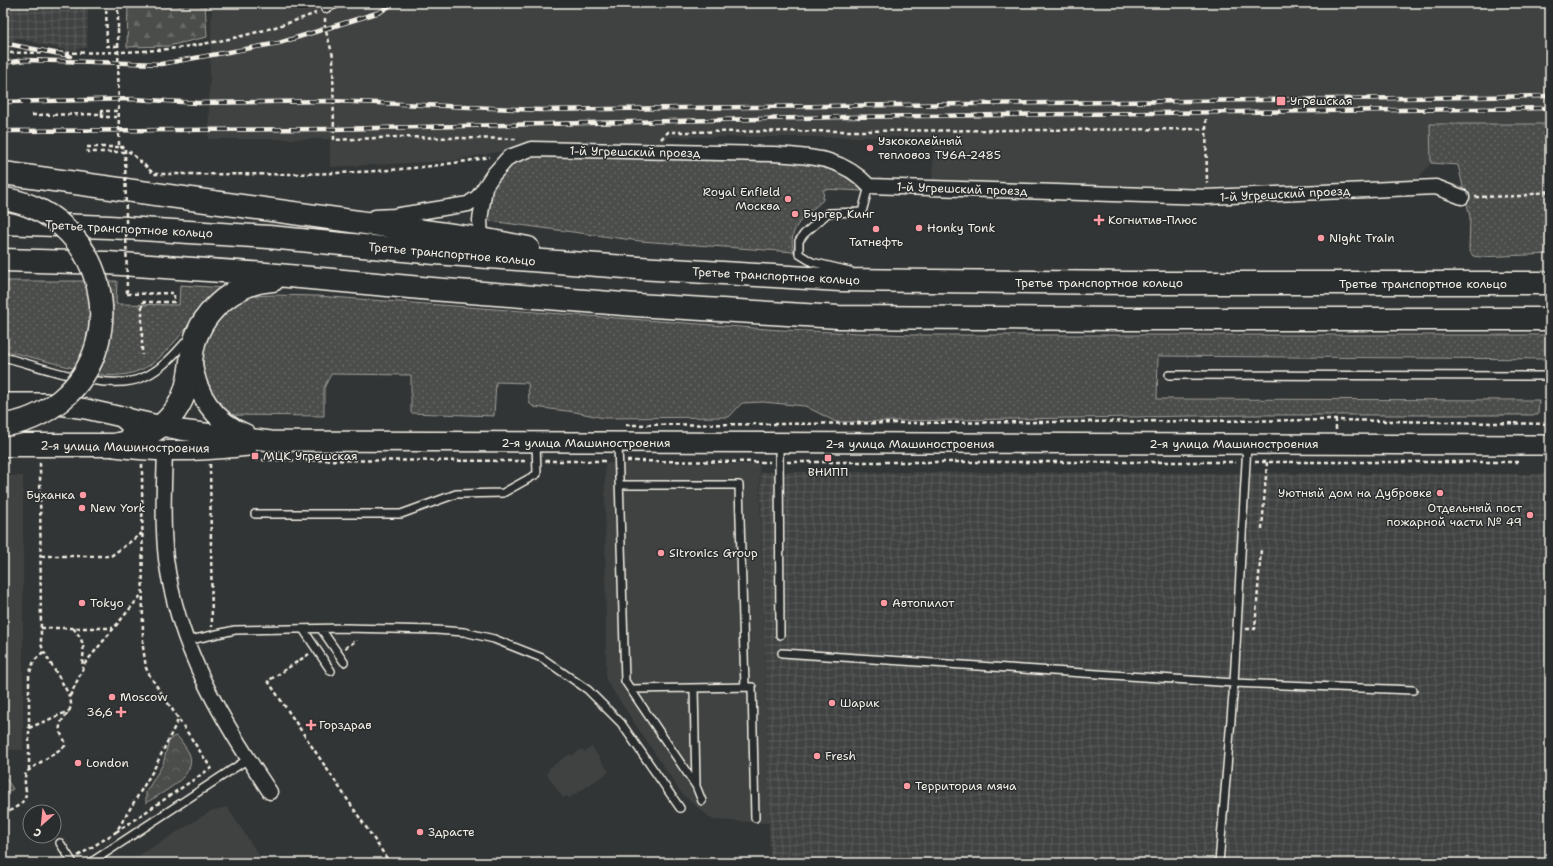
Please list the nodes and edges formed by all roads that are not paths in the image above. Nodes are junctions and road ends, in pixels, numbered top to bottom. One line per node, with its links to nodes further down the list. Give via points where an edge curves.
1 (339, 3): 2 (lane)
2 (325, 10)
3 (3, 174): 8 (main road)
4 (869, 186): 5 (street, 1-й Угрешский проезд, via 838,163 809,156 531,149 521,146 501,164); 6 (street, 1-й Угрешский проезд, via 1207,197 1436,187); 15 (lane, via 862,212 828,213 799,241 799,254 812,262)
5 (485, 188): 8 (street, 1-й Угрешский проезд, via 468,204 394,216); 10 (street, 1-й Угрешский проезд)
6 (1462, 197)
7 (3, 199): 26 (main road, bridge, via 28,204 70,232 93,268 102,306 99,338 93,356 75,385 53,406 38,415)
8 (339, 219): 10 (main road)
9 (3, 223): 12 (main road, Третье транспортное кольцо, via 269,237)
10 (480, 239): 12 (main road)
11 (3, 260): 14 (main road, via 107,263)
12 (639, 268): 15 (main road, Третье транспортное кольцо, via 791,278)
13 (1550, 273): 17 (main road)
14 (318, 278): 18 (main road, via 269,281 245,286 220,302); 19 (main road, via 636,305 839,317)
15 (891, 281): 17 (main road, Третье транспортное кольцо)
16 (1550, 283): 17 (main road, Третье транспортное кольцо)
17 (1467, 284)
18 (204, 320): 20 (main road); 21 (lane, via 166,362 143,378 125,383 98,382)
19 (1545, 320)
20 (192, 355): 27 (main road, via 185,392); 28 (main road, via 195,379 214,412 240,432)
21 (3, 357)
22 (1169, 375): 23 (lane)
23 (1550, 376)
24 (3, 403): 25 (main road, 2-я улица Машиностроения, via 45,403)
25 (125, 418): 27 (main road, 2-я улица Машиностроения); 29 (main road, via 132,424 133,433)
26 (3, 425)
27 (161, 427): 28 (main road, 2-я улица Машиностроения); 29 (main road)
28 (271, 441): 34 (main road, 2-я улица Машиностроения, via 208,450); 35 (main road, 2-я улица Машиностроения)
29 (127, 443): 33 (main road)
30 (779, 443): 36 (main road, 2-я улица Машиностроения); 37 (main road, 2-я улица Машиностроения); 42 (lane)
31 (3, 445): 33 (main road, 2-я улица Машиностроения)
32 (1550, 445): 37 (main road, 2-я улица Машиностроения)
33 (104, 446): 34 (main road, 2-я улица Машиностроения)
34 (165, 450): 43 (street, via 163,519 166,560)
35 (537, 452): 36 (main road, 2-я улица Машиностроения); 39 (lane, via 537,474 503,493 456,494 401,514)
36 (619, 452): 38 (lane)
37 (1246, 453): 47 (lane)
38 (620, 484): 48 (lane, via 739,484); 50 (lane, via 625,681)
39 (255, 514)
40 (303, 629): 41 (lane); 43 (lane, via 235,630); 46 (lane)
41 (321, 629): 45 (lane); 56 (lane, via 464,632 494,639 542,658 603,703 621,723)
42 (780, 635)
43 (186, 641): 52 (street, via 215,706)
44 (782, 653): 47 (lane)
45 (344, 662)
46 (331, 671)
47 (1234, 682): 51 (lane); 61 (lane)
48 (745, 687): 49 (lane); 57 (lane, via 752,687)
49 (694, 688): 50 (lane); 53 (lane)
50 (631, 689): 53 (lane)
51 (1413, 690)
52 (248, 759): 54 (street); 60 (lane)
53 (696, 786): 55 (lane)
54 (270, 792)
55 (702, 801)
56 (680, 808)
57 (755, 818)
58 (61, 844): 59 (lane)
59 (72, 862)
60 (90, 863)
61 (1219, 863)

